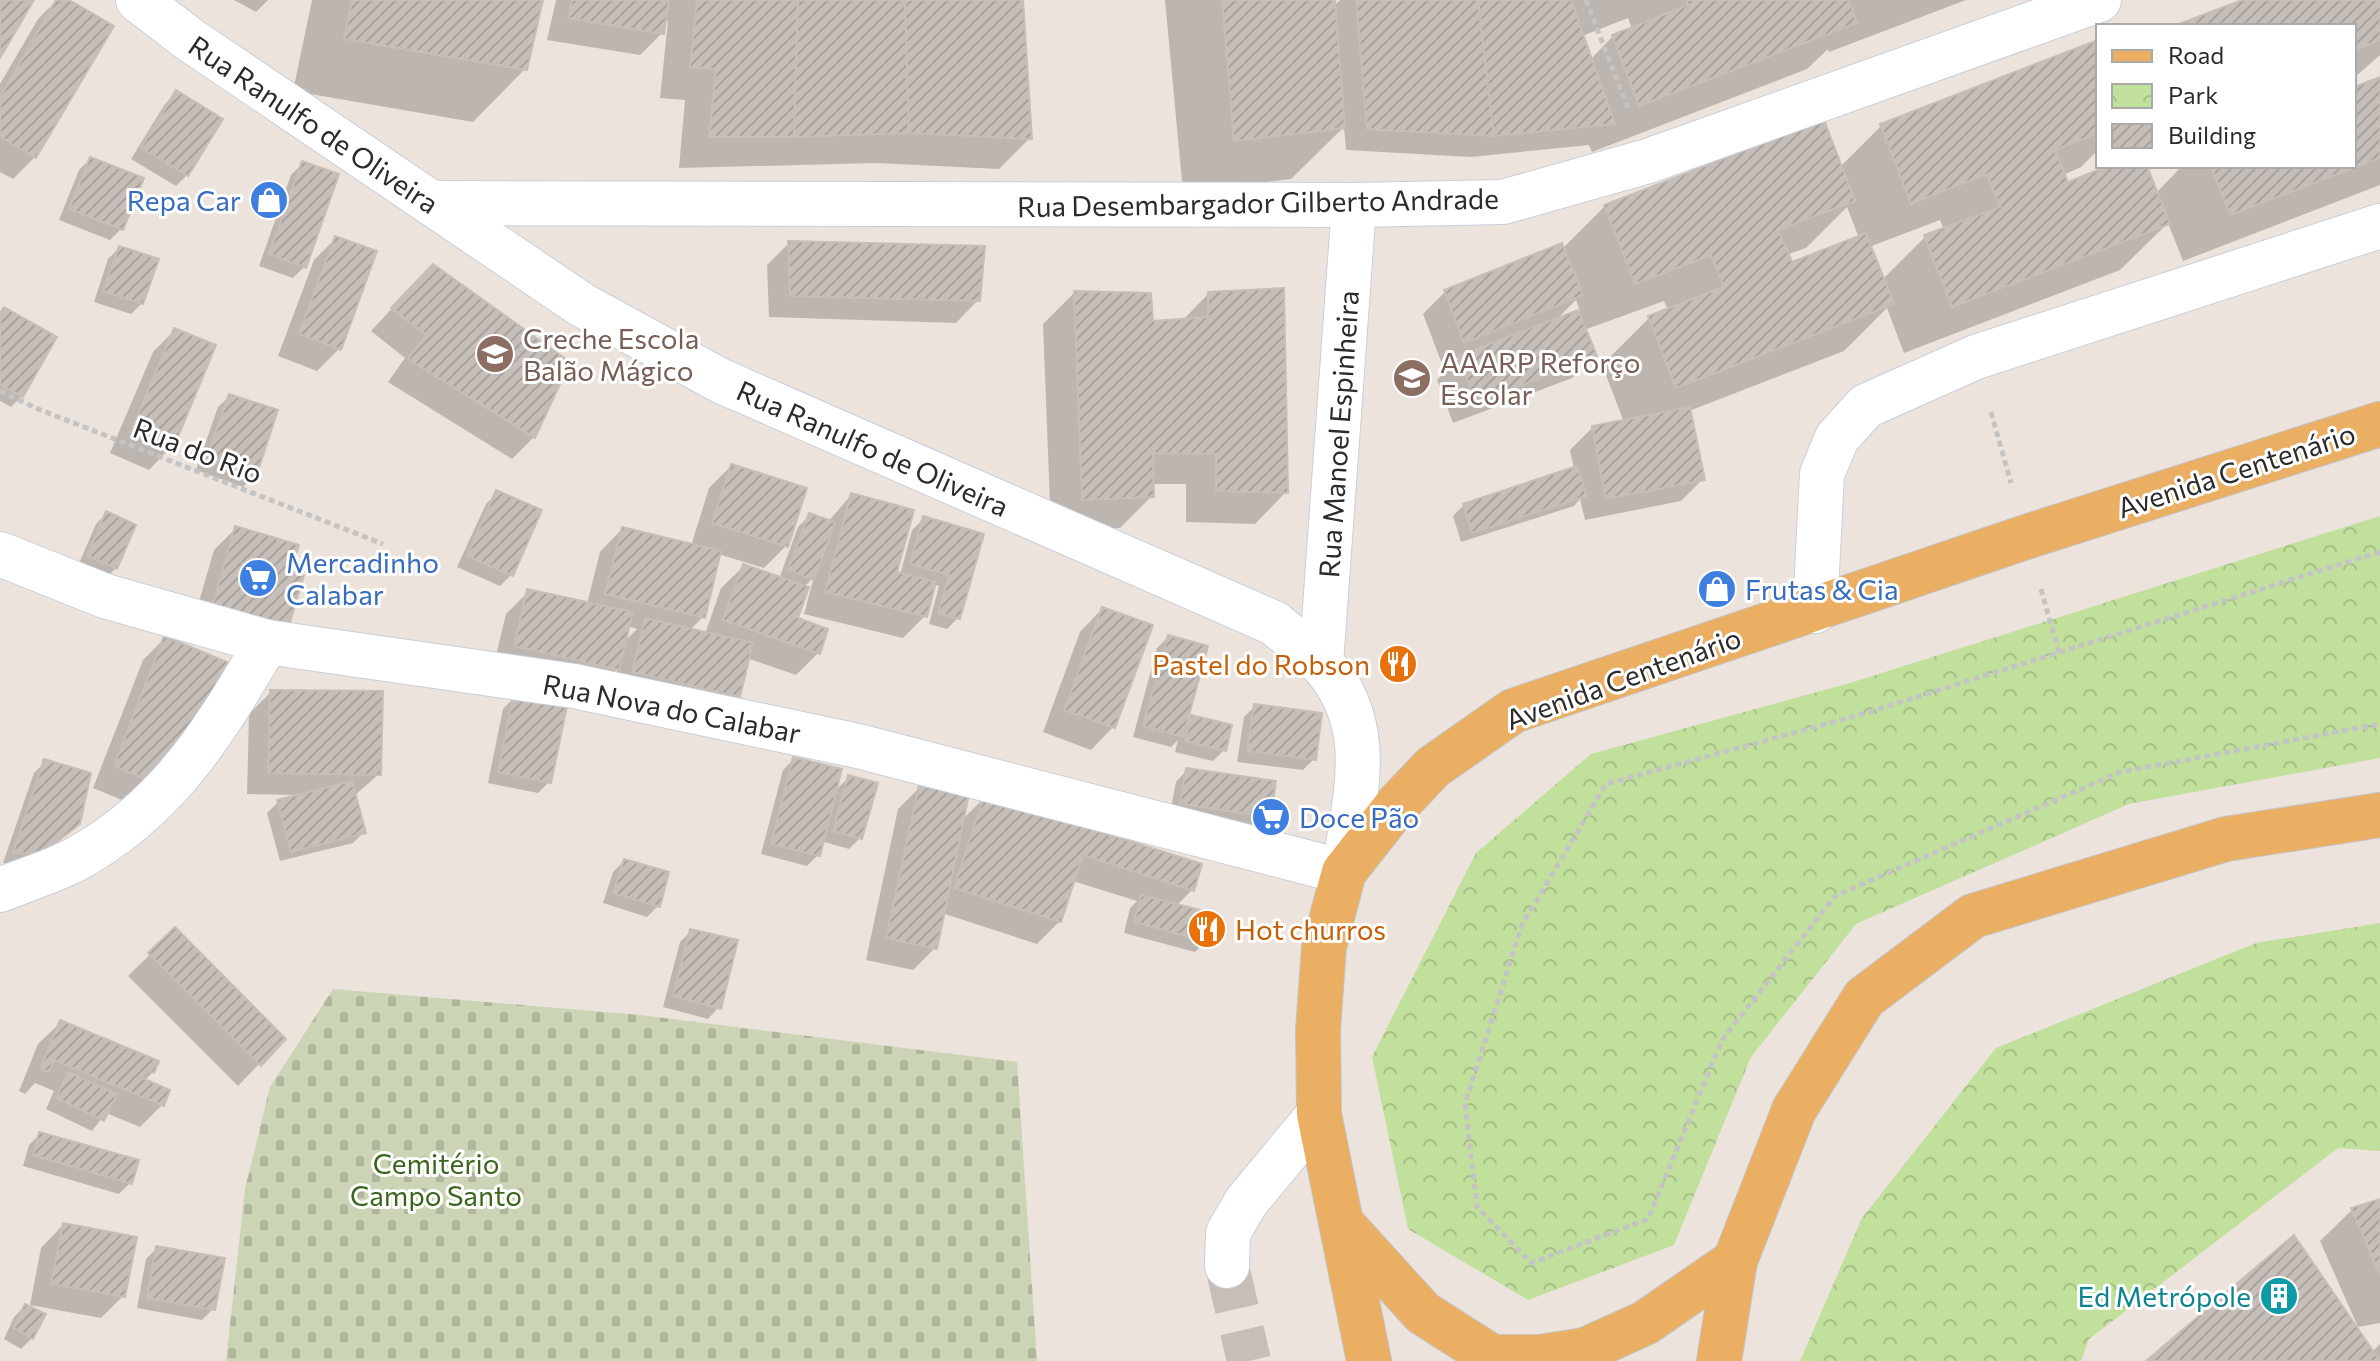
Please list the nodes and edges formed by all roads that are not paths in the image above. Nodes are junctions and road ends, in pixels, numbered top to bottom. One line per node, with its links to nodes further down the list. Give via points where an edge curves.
1 (138, 0): 3 (street, Rua Ranulfo de Oliveira)
2 (2099, 0): 4 (street, Rua Desembargador Gilberto Andrade, via 1648,161 1503,202)
3 (432, 203): 4 (street, Rua Desembargador Gilberto Andrade); 10 (street, Rua Ranulfo de Oliveira, via 582,305 721,381 1274,623)
4 (1354, 205): 10 (street, Rua Manoel Espinheira)
5 (2380, 226): 8 (street, via 1976,357 1866,406 1837,438 1822,474)
6 (2380, 424): 8 (main road, Avenida Centenário)
7 (0, 554): 9 (street, Rua Nova do Calabar, via 105,596)
8 (1815, 611): 12 (main road, Avenida Centenário, via 1513,711 1433,767)
9 (267, 642): 12 (street, Rua Nova do Calabar, via 574,686 858,746); 13 (street, via 212,736 159,797 90,852)
10 (1321, 663): 12 (street, Rua Ranulfo de Oliveira, via 1347,699 1360,748)
11 (2380, 815): 16 (main road, via 2226,839 1973,916 1864,998 1794,1110)
12 (1344, 872): 14 (main road, Avenida Centenário, via 1324,947)
13 (0, 890)
14 (1319, 1114): 15 (main road, Avenida Centenário); 17 (street, via 1246,1202 1228,1233)
15 (1343, 1225): 16 (main road, via 1423,1313 1492,1357 1585,1350 1645,1323); 18 (main road, Avenida Centenário)
16 (1735, 1261): 19 (main road)
17 (1227, 1266)
18 (1369, 1361)
19 (1719, 1361)

